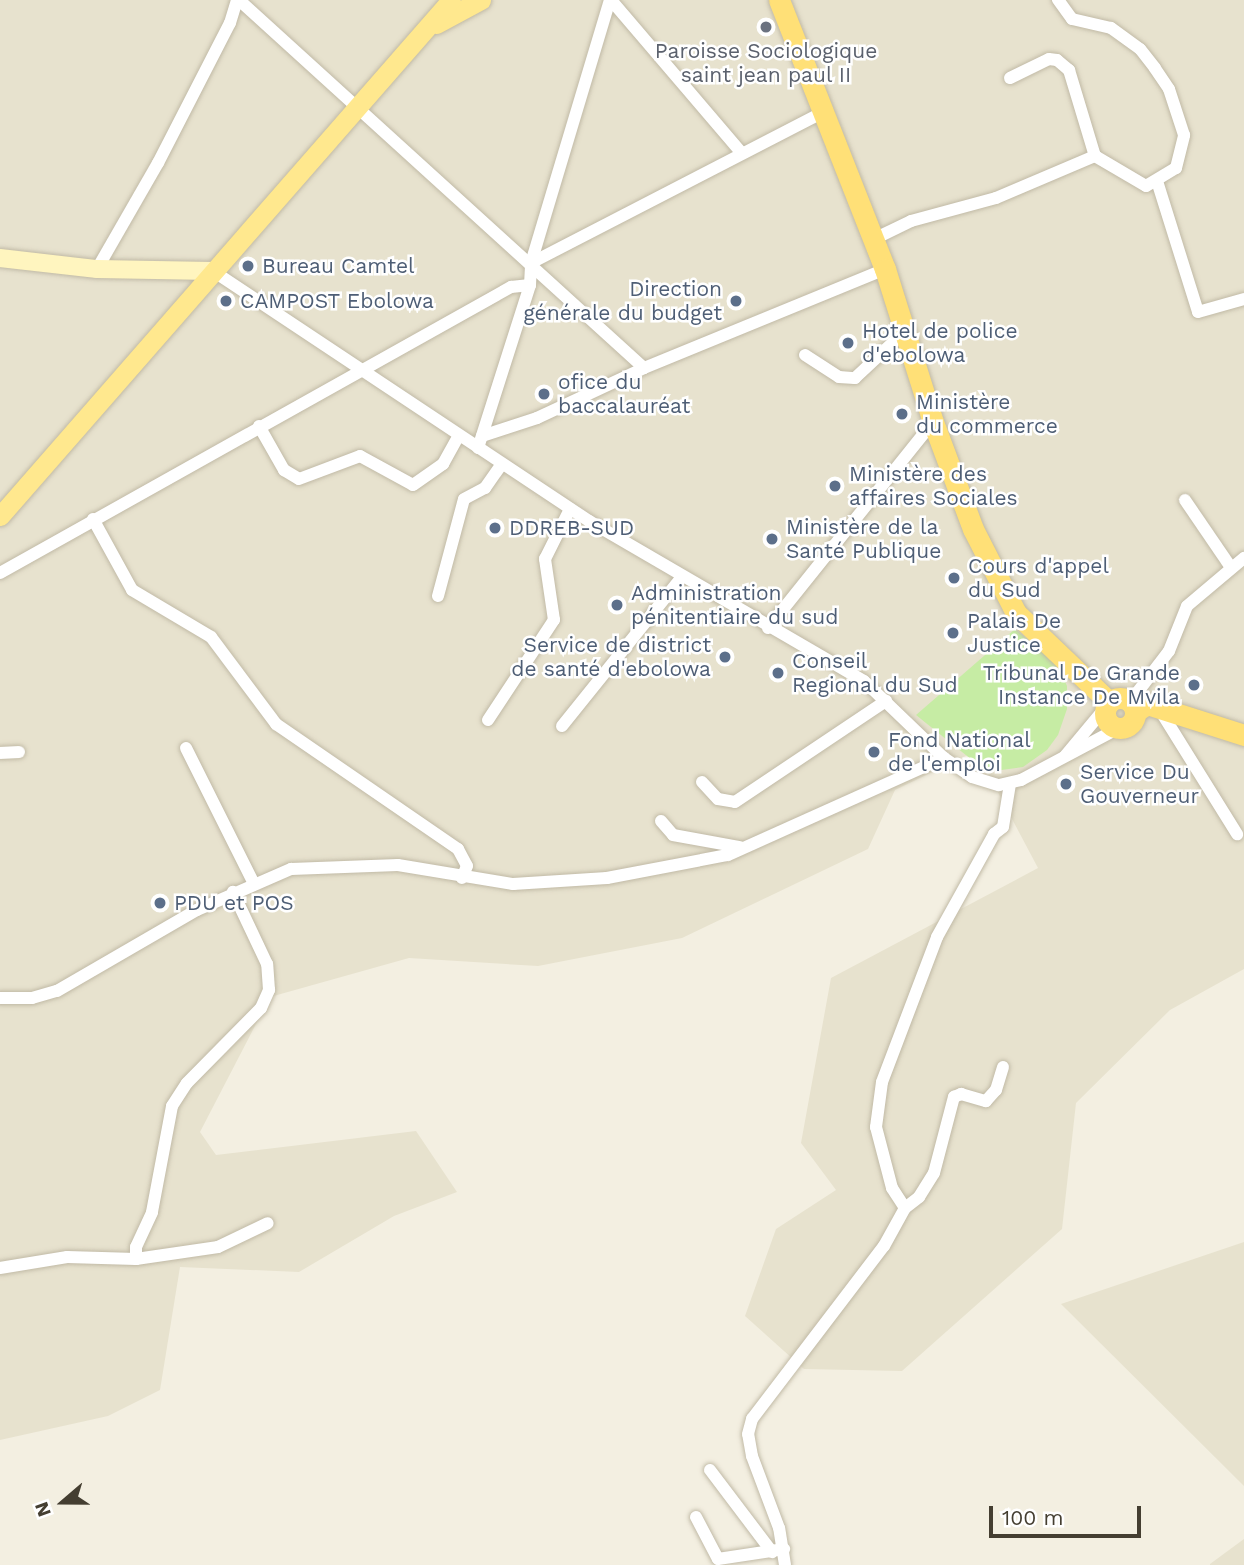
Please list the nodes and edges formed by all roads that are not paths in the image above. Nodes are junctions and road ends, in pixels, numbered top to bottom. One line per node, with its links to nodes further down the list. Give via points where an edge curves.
1 (238, 0): 9 (street); 17 (street, via 158,163)
2 (451, 0): 7 (main road)
3 (481, 0): 7 (main road)
4 (610, 0): 11 (street); 16 (street)
5 (779, 0): 10 (highway)
6 (1058, 0): 13 (street, via 1072,19 1111,28 1140,49 1168,89 1184,135 1184,152 1176,168)
7 (429, 28): 9 (main road)
8 (1010, 78): 12 (street, via 1049,59 1069,70)
9 (357, 107): 16 (street); 19 (main road)
10 (825, 111): 11 (street); 14 (highway)
11 (741, 152): 16 (street)
12 (1095, 156): 13 (street, via 1146,186); 14 (street, via 996,198 911,221)
13 (1157, 181): 21 (street, via 1198,312)
14 (874, 239): 18 (highway)
15 (0, 258): 17 (main road)
16 (531, 263): 20 (street); 25 (street)
17 (97, 269): 19 (main road)
18 (885, 270): 22 (highway); 25 (street)
19 (213, 271): 24 (street); 33 (main road)
20 (530, 285): 24 (street, via 511,287); 29 (street)
21 (1244, 299)
22 (905, 331): 23 (street, via 855,378 839,377); 26 (highway)
23 (806, 355)
24 (362, 368): 27 (street); 28 (street)
25 (644, 368): 29 (street)
26 (933, 422): 40 (street); 42 (highway, via 960,501 1016,613)
27 (258, 426): 28 (street, via 284,470 299,479 360,456 413,485 443,464); 34 (street)
28 (459, 435): 29 (street)
29 (480, 442): 30 (street)
30 (502, 464): 32 (street); 39 (street, via 485,488 464,499)
31 (1185, 500): 36 (street)
32 (570, 509): 38 (street); 44 (street, via 545,559 554,620)
33 (0, 516)
34 (93, 519): 37 (street); 58 (street, via 132,590 211,637 276,724 458,849 467,866)
35 (1244, 558): 36 (street)
36 (1230, 566): 42 (street, via 1187,606 1169,651)
37 (0, 573)
38 (682, 577): 40 (street); 45 (street)
39 (438, 596)
40 (768, 628): 41 (street, via 864,681)
41 (886, 701): 52 (street); 53 (street, via 735,802 718,799)
42 (1120, 706): 43 (highway); 46 (highway, via 1130,724); 51 (street)
43 (1157, 707): 47 (highway); 56 (street)
44 (488, 720)
45 (562, 726)
46 (1119, 728): 51 (street)
47 (1244, 735)
48 (186, 748): 59 (street)
49 (19, 752): 50 (street)
50 (0, 753)
51 (1065, 756): 54 (street)
52 (944, 758): 54 (street, via 985,782); 57 (street)
53 (702, 782)
54 (1010, 784): 63 (street, via 1003,827 994,834 937,937 882,1082 876,1127 892,1188)
55 (661, 821): 57 (street, via 673,835 705,843 732,848)
56 (1237, 834)
57 (754, 844): 58 (street, via 728,855 607,878 513,884)
58 (462, 878): 59 (street, via 398,865 358,865 291,869)
59 (253, 882): 60 (street)
60 (233, 892): 61 (street, via 57,991 32,998); 65 (street, via 267,964 269,990 261,1008 187,1083 172,1106 152,1212 136,1247)
61 (0, 998)
62 (1003, 1067): 63 (street, via 996,1090 986,1101 961,1094 954,1097 934,1173 914,1205)
63 (905, 1208): 69 (street, via 884,1246 752,1419 748,1434 752,1456)
64 (268, 1223): 65 (street, via 218,1247)
65 (136, 1259): 66 (street, via 67,1257)
66 (0, 1268)
67 (710, 1470): 69 (street)
68 (696, 1517): 69 (street, via 718,1559)
69 (778, 1550): 70 (street)
70 (785, 1565)

